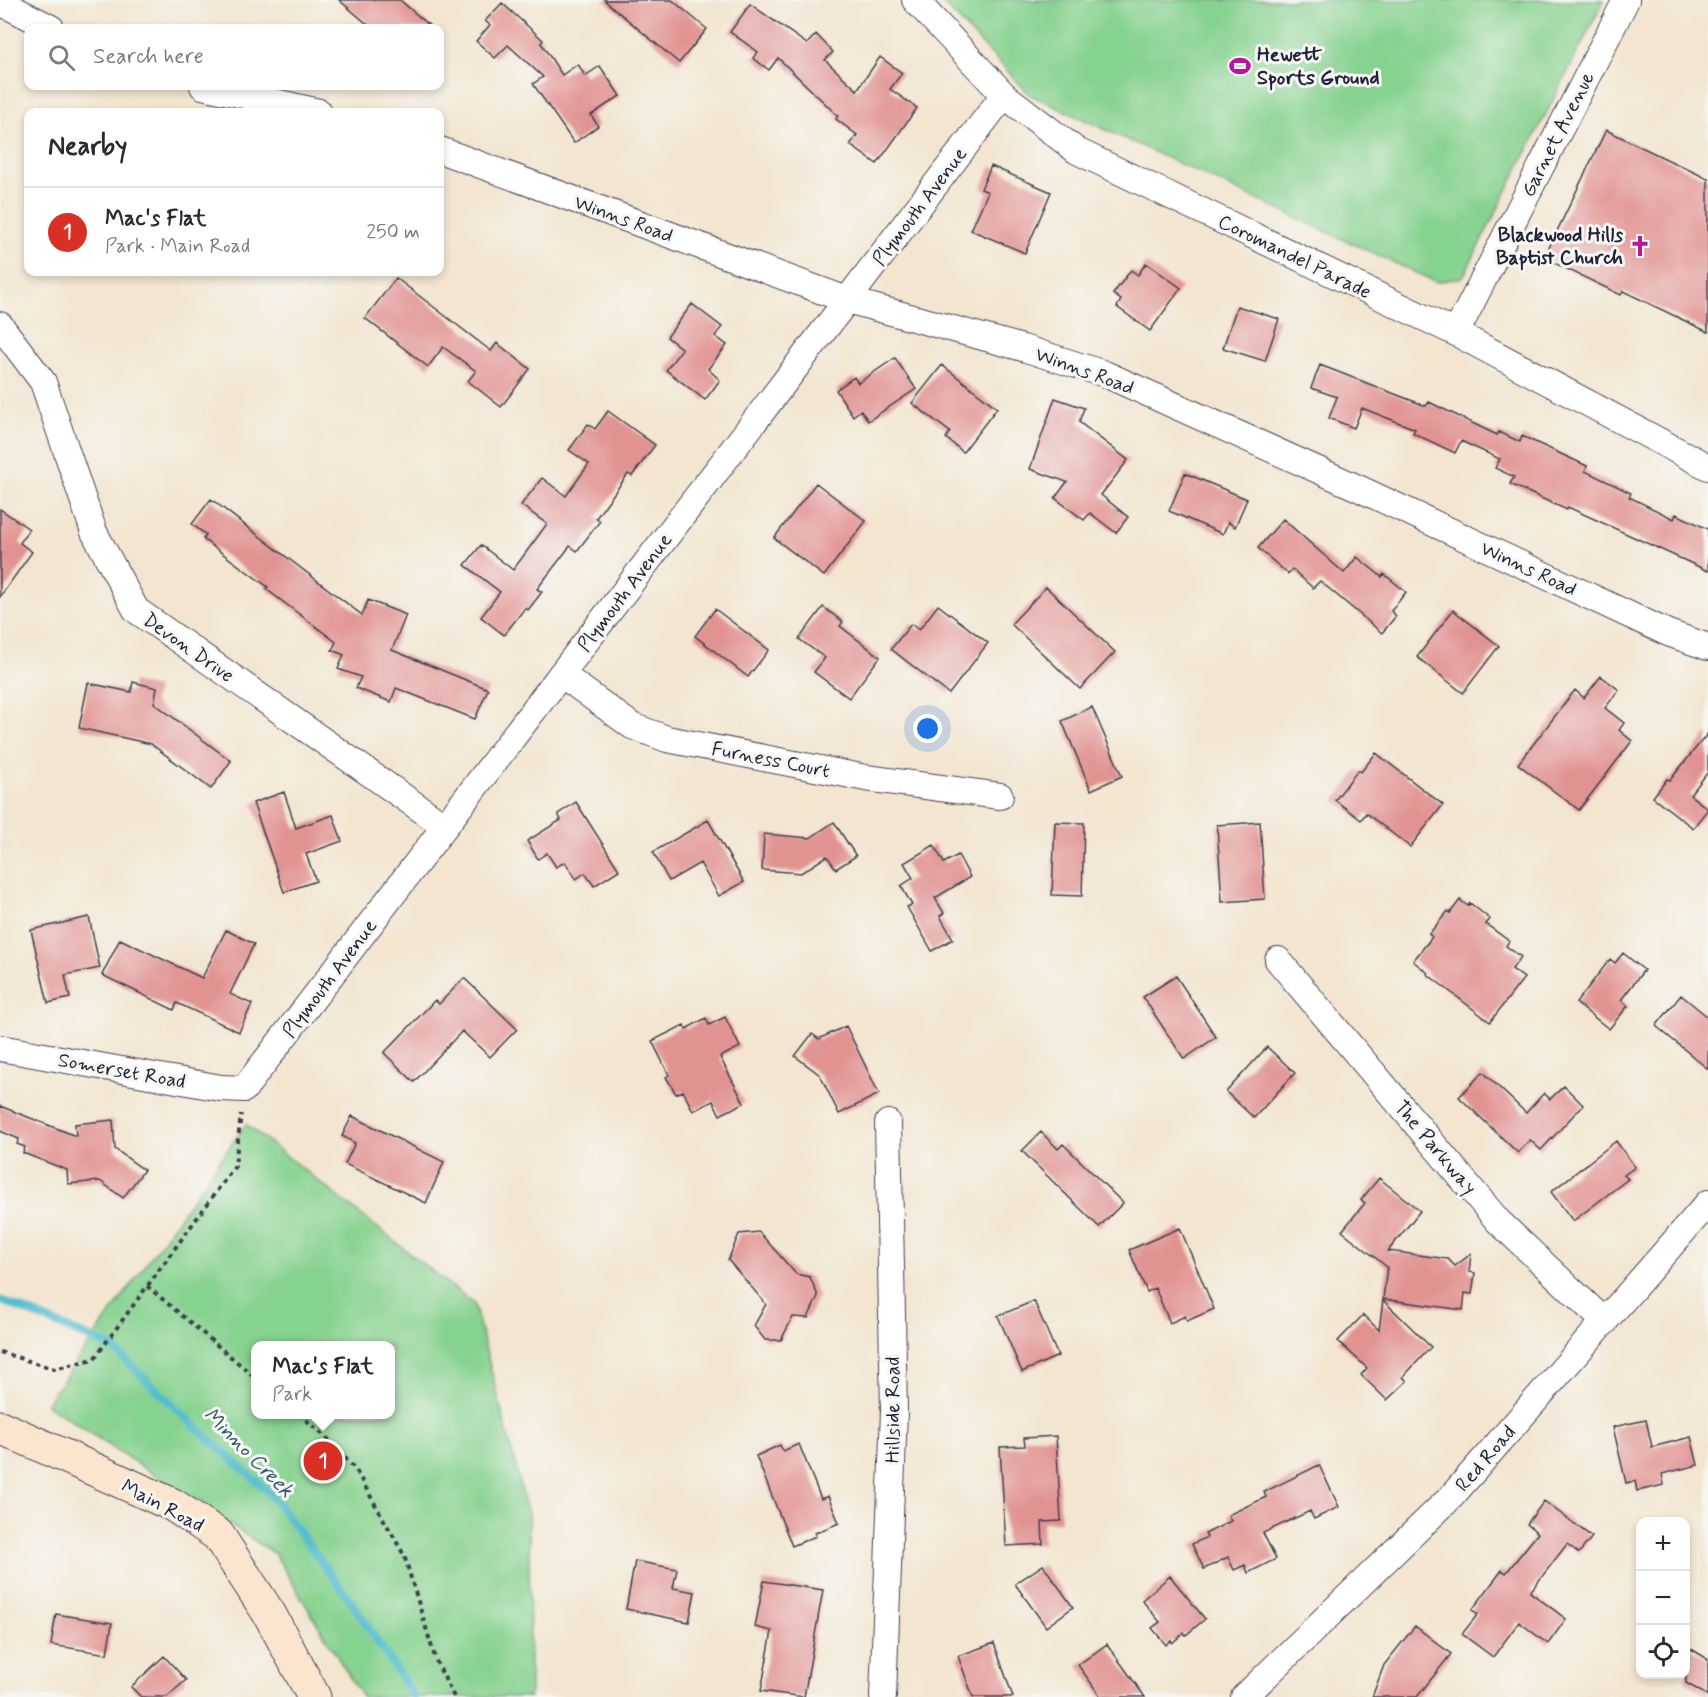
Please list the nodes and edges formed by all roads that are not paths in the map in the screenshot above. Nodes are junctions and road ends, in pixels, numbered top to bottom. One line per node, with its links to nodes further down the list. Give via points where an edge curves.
1 (915, 0): 6 (street, Coromandel Parade)
2 (1626, 0): 11 (street, Garnet Avenue)
3 (0, 2): 4 (street)
4 (43, 24)
5 (221, 90): 7 (street)
6 (1004, 95): 9 (street, Plymouth Avenue); 11 (street, Coromandel Parade, via 1077,151)
7 (301, 108)
8 (444, 151): 9 (street, Winns Road)
9 (847, 300): 13 (street, Winns Road, via 1105,374 1668,633); 14 (street, Plymouth Avenue)
10 (0, 325): 16 (street, Devon Drive, via 43,382 94,532 136,610)
11 (1456, 333): 12 (street, Coromandel Parade)
12 (1708, 467)
13 (1708, 647)
14 (561, 674): 15 (street, Furness Court, via 632,726 667,739 866,778); 16 (street, Plymouth Avenue)
15 (1000, 796)
16 (445, 826): 19 (street, Plymouth Avenue)
17 (1278, 960): 22 (street, The Parkway, via 1498,1221)
18 (0, 1048): 19 (street, Somerset Road)
19 (244, 1089)
20 (888, 1123): 25 (street, Hillside Road, via 894,1411)
21 (1708, 1203): 22 (street, Red Road)
22 (1605, 1322): 26 (street, Red Road, via 1451,1497)
23 (0, 1427): 24 (main road, Main Road, via 173,1505 218,1535 270,1615)
24 (315, 1697)
25 (884, 1697)
26 (1244, 1697)

